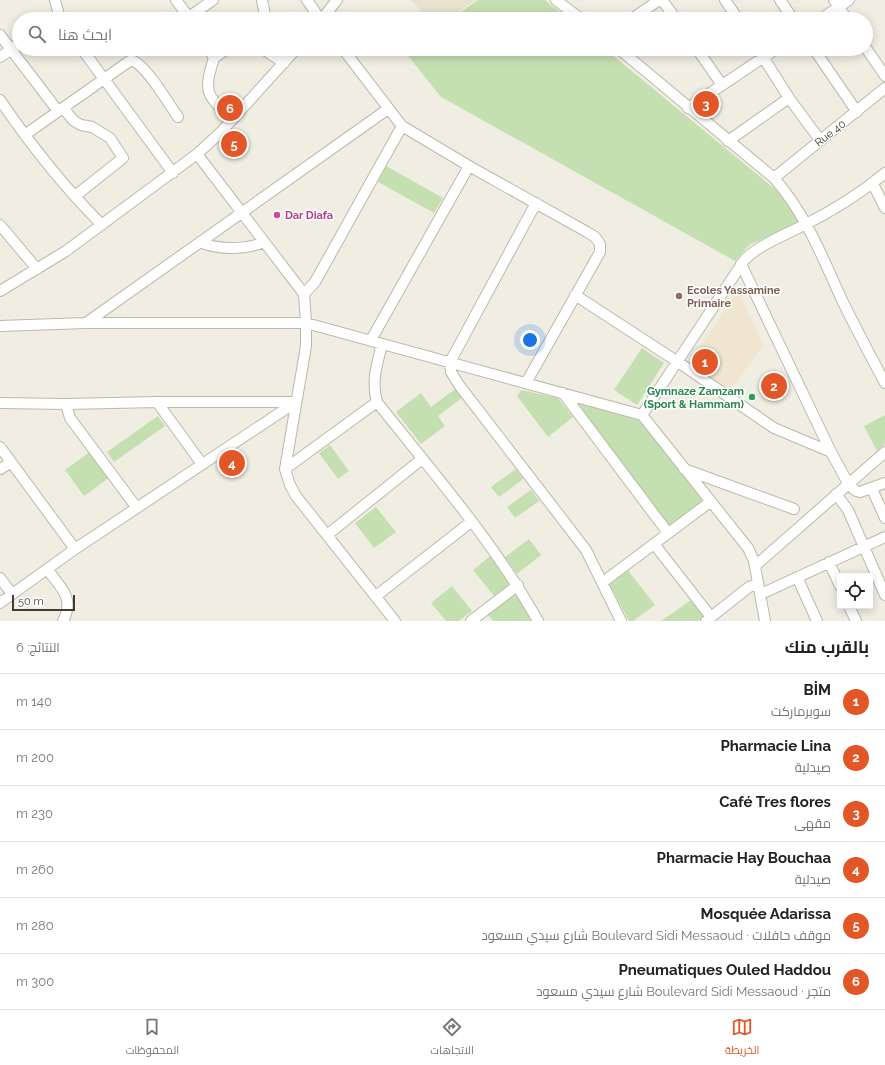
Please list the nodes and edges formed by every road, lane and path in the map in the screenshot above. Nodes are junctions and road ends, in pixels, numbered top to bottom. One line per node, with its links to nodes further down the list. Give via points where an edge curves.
1 (55, 0): 14 (street)
2 (176, 0): 15 (street)
3 (213, 0): 16 (street)
4 (262, 0): 17 (street)
5 (307, 0): 18 (street)
6 (337, 0): 19 (street)
7 (659, 0): 21 (street)
8 (662, 0): 22 (street)
9 (725, 0): 23 (street)
10 (780, 0): 24 (street)
11 (848, 0): 13 (street)
12 (564, 2): 20 (street)
13 (836, 3): 25 (street); 26 (street)
14 (57, 12)
15 (184, 12)
16 (196, 12)
17 (264, 12)
18 (316, 12)
19 (327, 12)
20 (574, 12)
21 (642, 12)
22 (671, 12)
23 (733, 12)
24 (788, 12)
25 (827, 12)
26 (842, 12)
27 (0, 35): 28 (street)
28 (12, 45)
29 (12, 49): 42 (street)
30 (22, 56): 51 (street)
31 (87, 56): 45 (street)
32 (211, 56): 55 (street, via 207,86 209,96)
33 (274, 56): 43 (street)
34 (290, 56): 43 (street)
35 (348, 56): 52 (street)
36 (627, 56): 50 (street)
37 (702, 56): 46 (street)
38 (757, 56): 46 (street)
39 (763, 56): 48 (street)
40 (819, 56): 53 (street)
41 (871, 56): 44 (street)
42 (0, 57)
43 (284, 63): 55 (street)
44 (885, 76)
45 (104, 78): 51 (street); 54 (street, via 131,60 135,60); 62 (street)
46 (722, 85): 50 (street)
47 (885, 88): 53 (street, Rue 40)
48 (789, 98): 58 (street); 59 (street)
49 (0, 102): 57 (street)
50 (688, 108): 59 (street)
51 (60, 109): 57 (street); 66 (street, via 74,121 92,127 110,138 123,158)
52 (388, 109): 56 (street); 69 (street)
53 (857, 112): 58 (street, Rue 40)
54 (178, 117)
55 (233, 119): 60 (street)
56 (402, 126): 61 (street); 79 (street, via 315,282)
57 (26, 134): 66 (street)
58 (820, 140): 64 (street, Rue 40)
59 (728, 141): 64 (street)
60 (197, 154): 62 (street); 69 (street)
61 (469, 166): 67 (street); 84 (street)
62 (173, 173): 72 (street)
63 (885, 174): 65 (street)
64 (774, 178): 70 (street)
65 (873, 184): 68 (street); 70 (street)
66 (75, 196): 72 (street)
67 (536, 203): 80 (street, via 595,237 600,244 600,252); 86 (street)
68 (885, 208)
69 (241, 212): 73 (street); 74 (street)
70 (806, 224): 75 (street, via 751,253); 89 (street)
71 (0, 225): 76 (street)
72 (102, 225): 76 (street)
73 (200, 242): 74 (street, via 220,247 254,246); 81 (street)
74 (264, 242): 79 (street)
75 (741, 264): 87 (street); 98 (street)
76 (37, 269): 78 (street)
77 (0, 279): 78 (street)
78 (4, 289)
79 (304, 294): 82 (street)
80 (575, 295): 87 (street); 88 (street)
81 (86, 323): 82 (street); 83 (street)
82 (306, 323): 84 (street); 92 (street, via 306,346)
83 (0, 326)
84 (371, 340): 85 (street)
85 (382, 344): 86 (street); 93 (street, via 374,377 373,389)
86 (450, 362): 88 (street); 127 (street, via 451,372 459,385 586,550)
87 (678, 362): 96 (street); 98 (street, via 774,428)
88 (526, 383): 90 (street)
89 (885, 383)
90 (563, 392): 96 (street); 115 (street)
91 (157, 402): 92 (street); 95 (street); 102 (street)
92 (296, 402): 102 (street); 104 (street)
93 (377, 402): 100 (street); 104 (street)
94 (0, 403): 95 (street)
95 (66, 404): 111 (street, via 70,418)
96 (642, 415): 105 (street)
97 (0, 447): 101 (street)
98 (831, 452): 107 (street)
99 (885, 452): 107 (street)
100 (422, 459): 114 (street); 116 (street)
101 (10, 463): 103 (street); 120 (street)
102 (202, 464): 111 (street)
103 (0, 468)
104 (285, 469): 116 (street, via 296,496)
105 (684, 469): 110 (street); 112 (street)
106 (885, 483): 108 (street)
107 (849, 485): 108 (street, via 856,491); 109 (street)
108 (872, 489): 113 (street)
109 (836, 494): 119 (street, via 848,510); 122 (street)
110 (710, 502): 115 (street); 122 (street, via 748,548)
111 (137, 508): 120 (street)
112 (794, 509)
113 (885, 518)
114 (471, 522): 128 (street); 132 (street)
115 (668, 533): 118 (street)
116 (327, 535): 132 (street)
117 (885, 537): 119 (street)
118 (654, 544): 127 (street); 135 (street)
119 (865, 547): 121 (street); 131 (street)
120 (75, 549): 123 (street)
121 (829, 562): 124 (street); 126 (street)
122 (755, 566): 129 (street)
123 (47, 569): 130 (street); 136 (street, via 69,601)
124 (797, 577): 129 (street); 142 (street)
125 (0, 578): 130 (street)
126 (837, 579)
127 (603, 582): 140 (street)
128 (518, 585): 138 (street); 139 (street)
129 (759, 589): 135 (street, via 749,587); 141 (street)
130 (12, 594): 133 (street)
131 (885, 595)
132 (376, 596): 137 (street)
133 (0, 603)
134 (850, 609): 143 (street)
135 (708, 619)
136 (63, 621)
137 (395, 621)
138 (471, 621)
139 (538, 621)
140 (621, 621)
141 (765, 621)
142 (817, 621)
143 (856, 621)

